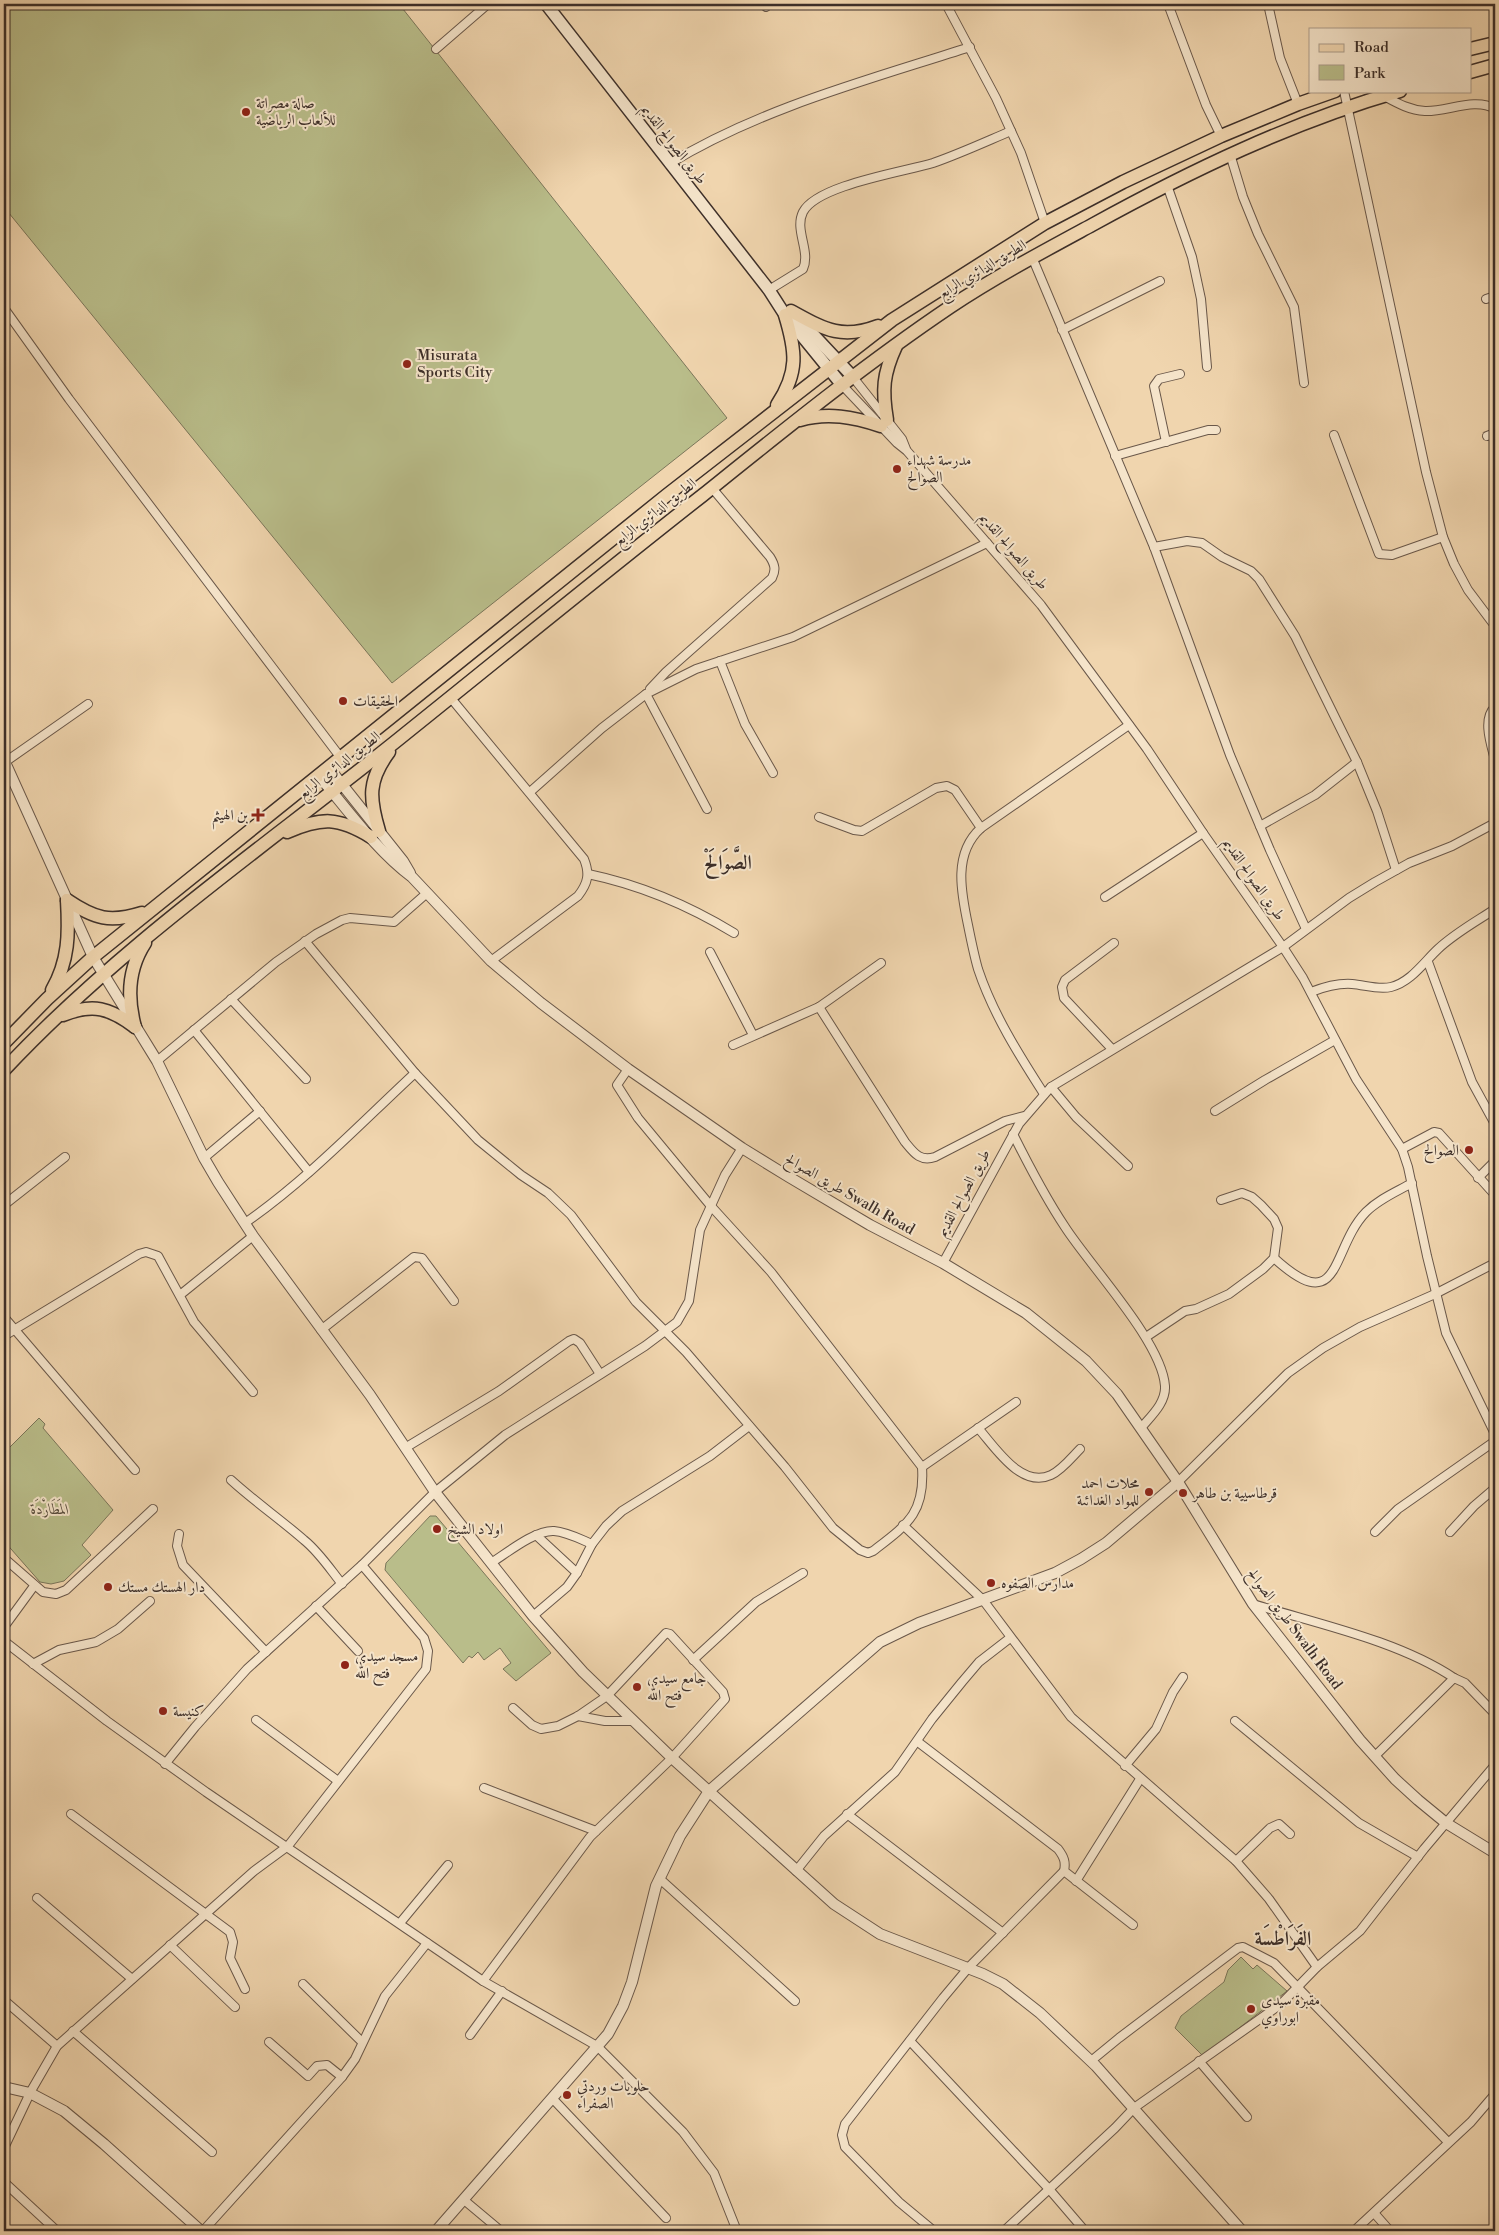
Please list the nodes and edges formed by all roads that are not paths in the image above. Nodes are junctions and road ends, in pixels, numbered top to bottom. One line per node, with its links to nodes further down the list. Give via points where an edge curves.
1 (488, 4): 8 (street)
2 (546, 4): 22 (main road, طريق الصوالح القديم)
3 (946, 4): 7 (street)
4 (1168, 4): 20 (street)
5 (1268, 4): 16 (street, via 1280,58)
6 (1495, 43): 9 (main road)
7 (970, 47): 19 (street); 22 (street, via 792,106 702,144)
8 (436, 49)
9 (1472, 49)
10 (1495, 65): 11 (main road)
11 (1472, 71)
12 (1332, 92): 16 (main road, الطريق الدائري الرابع)
13 (1344, 92): 17 (street)
14 (1397, 92): 15 (main road, الطريق الدائري الرابع)
15 (1384, 96): 17 (main road, الطريق الدائري الرابع); 18 (street, via 1412,109 1425,111 1476,105)
16 (1298, 104): 20 (main road, الطريق الدائري الرابع)
17 (1347, 109): 21 (main road, الطريق الدائري الرابع); 49 (street)
18 (1495, 109)
19 (1011, 131): 24 (street); 27 (street, via 955,155 840,188 812,202 801,217 803,269)
20 (1221, 136): 24 (main road, الطريق الدائري الرابع)
21 (1230, 154): 23 (main road, الطريق الدائري الرابع); 39 (street, via 1250,214 1293,302)
22 (669, 164): 27 (main road, طريق الصوالح القديم)
23 (1167, 185): 25 (main road, الطريق الدائري الرابع); 36 (street, via 1192,257 1201,299)
24 (1045, 223): 32 (main road, الطريق الدائري الرابع)
25 (1032, 258): 33 (street); 34 (main road, الطريق الدائري الرابع)
26 (1160, 282): 33 (street)
27 (769, 290): 31 (main road, طريق الصوالح القديم)
28 (1495, 296): 29 (street)
29 (1486, 299)
30 (4, 308): 60 (street, via 69,399)
31 (788, 313): 32 (main road, via 834,332 846,333); 35 (main road, طريق الصوالح القديم); 41 (main road, via 794,357 793,376)
32 (892, 320): 35 (main road, الطريق الدائري الرابع)
33 (1062, 330): 47 (street)
34 (897, 344): 38 (main road, الطريق الدائري الرابع); 43 (main road, via 886,366)
35 (833, 365): 38 (main road, طريق الصوالح القديم); 40 (main road, طريق الصوالح القديم); 41 (main road, الطريق الدائري الرابع)
36 (1207, 367)
37 (1180, 374): 46 (street, via 1159,379 1154,386)
38 (852, 376): 40 (main road, الطريق الدائري الرابع); 43 (street, طريق الصوالح القديم)
39 (1304, 383)
40 (842, 385): 42 (main road, الطريق الدائري الرابع); 43 (street, طريق الصوالح القديم)
41 (771, 413): 60 (main road, الطريق الدائري الرابع)
42 (795, 421): 43 (main road, via 833,415); 48 (main road, الطريق الدائري الرابع)
43 (884, 423): 50 (street, طريق الصوالح القديم, via 902,439 907,451)
44 (1216, 430): 46 (street)
45 (1334, 435): 49 (street, via 1379,554 1392,555)
46 (1166, 442): 47 (street)
47 (1115, 456): 51 (street)
48 (712, 488): 54 (street, via 770,558 775,573); 55 (main road, الطريق الدائري الرابع)
49 (1443, 537): 52 (street, via 1468,590)
50 (988, 543): 53 (street, via 793,637); 58 (street, طريق الصوالح القديم, via 1041,605)
51 (1154, 547): 63 (street, via 1187,541 1202,543 1251,571 1295,636); 71 (street, via 1230,755)
52 (1495, 626)
53 (720, 661): 54 (street); 65 (street, via 745,724)
54 (646, 694): 67 (street); 68 (street)
55 (450, 697): 59 (main road, الطريق الدائري الرابع); 67 (street)
56 (88, 704): 62 (street)
57 (1495, 707): 61 (street, via 1488,727)
58 (1129, 726): 72 (street); 73 (street, طريق الصوالح القديم)
59 (397, 741): 66 (main road, الطريق الدائري الرابع); 74 (main road, via 373,780)
60 (342, 758): 64 (main road, الطريق الدائري الرابع)
61 (1495, 760)
62 (4, 761): 80 (street)
63 (1357, 762): 71 (street, via 1315,795); 76 (street)
64 (324, 772): 66 (street, طريق الصوالح Swalh Road); 82 (main road, الطريق الدائري الرابع)
65 (773, 773)
66 (336, 787): 74 (street, طريق الصوالح Swalh Road); 75 (main road, الطريق الدائري الرابع)
67 (530, 792): 77 (street, via 584,859)
68 (707, 809)
69 (819, 817): 72 (street, via 862,831 936,788 947,786 955,790)
70 (1495, 823): 76 (street)
71 (1260, 826): 83 (street)
72 (981, 828): 113 (street, via 967,844 961,874 974,953 984,985 1006,1030)
73 (1203, 833): 79 (street); 88 (street, طريق الصوالح القديم)
74 (375, 834): 75 (main road, via 340,821 323,820 286,832); 78 (street, طريق الصوالح Swalh Road, via 400,868)
75 (261, 847): 84 (main road, الطريق الدائري الرابع)
76 (1396, 870): 83 (street)
77 (588, 874): 85 (street, via 634,885 670,899 701,912); 91 (street, via 585,887 578,896)
78 (427, 893): 86 (street, via 394,922 350,918); 91 (street, طريق الصوالح Swalh Road)
79 (1105, 897)
80 (67, 900): 82 (main road, via 85,912 106,919 125,919); 90 (street); 96 (main road, via 69,942 62,970)
81 (1495, 909): 92 (street, via 1438,950)
82 (149, 911): 90 (main road, الطريق الدائري الرابع)
83 (1306, 929): 88 (street)
84 (154, 931): 94 (main road, الطريق الدائري الرابع); 100 (main road, via 132,971 130,998)
85 (734, 932)
86 (305, 942): 97 (street); 110 (street)
87 (1114, 943): 106 (street, via 1065,980 1062,987 1064,998)
88 (1284, 947): 95 (street); 106 (street, طريق الصوالح القديم)
89 (710, 952): 102 (street)
90 (93, 957): 94 (street); 96 (main road, الطريق الدائري الرابع)
91 (491, 961): 108 (street, طريق الصوالح Swalh Road)
92 (1428, 962): 95 (street, via 1391,987 1339,985); 117 (street, via 1472,1082)
93 (881, 963): 98 (street)
94 (103, 976): 99 (main road, الطريق الدائري الرابع); 100 (street)
95 (1311, 992): 103 (street)
96 (47, 999): 104 (main road, الطريق الدائري الرابع)
97 (231, 999): 101 (street); 111 (street)
98 (819, 1007): 102 (street); 116 (street, via 905,1142 924,1160 1005,1121)
99 (46, 1026): 100 (main road, via 72,1011 94,1008 118,1014); 109 (main road, الطريق الدائري الرابع)
100 (135, 1027): 107 (street)
101 (194, 1030): 107 (street); 114 (street)
102 (754, 1035): 105 (street)
103 (1335, 1040): 115 (street); 120 (street, via 1356,1079)
104 (4, 1043)
105 (734, 1045)
106 (1112, 1049): 112 (street, طريق الصوالح القديم)
107 (157, 1061): 122 (street)
108 (628, 1069): 119 (street, طريق الصوالح Swalh Road); 131 (street, via 617,1085 638,1118)
109 (4, 1070)
110 (415, 1073): 125 (street); 143 (street, via 478,1140 548,1193 571,1216 636,1302)
111 (306, 1079)
112 (1051, 1087): 113 (street, طريق الصوالح القديم); 124 (street, via 1076,1117)
113 (1044, 1094): 116 (street, طريق الصوالح القديم)
114 (260, 1111): 122 (street); 125 (street)
115 (1216, 1111)
116 (1024, 1116): 118 (street, طريق الصوالح القديم)
117 (1495, 1124)
118 (1013, 1134): 135 (street, طريق الصوالح القديم); 145 (street, via 1065,1228)
119 (742, 1148): 131 (street); 135 (street, طريق الصوالح Swalh Road, via 870,1225)
120 (1402, 1149): 126 (street, via 1437,1132); 127 (street)
121 (65, 1157): 130 (street)
122 (204, 1158): 132 (street)
123 (1495, 1161): 126 (street)
124 (1128, 1166)
125 (309, 1172): 132 (street)
126 (1478, 1178): 128 (street)
127 (1412, 1183): 134 (street, via 1365,1213 1332,1272 1324,1280 1315,1284 1306,1282); 137 (street)
128 (1495, 1195)
129 (1221, 1200): 134 (street, via 1242,1193 1252,1197 1274,1219 1278,1228)
130 (4, 1205)
131 (710, 1205): 143 (street, via 700,1230 689,1301 680,1318); 156 (street, via 771,1272)
132 (245, 1223): 133 (street)
133 (253, 1236): 138 (street); 142 (street)
134 (1274, 1258): 145 (street, via 1228,1294 1185,1311)
135 (943, 1263): 151 (street, طريق الصوالح Swalh Road, via 1056,1335 1117,1394)
136 (1495, 1263): 137 (street)
137 (1436, 1294): 152 (street, via 1446,1333); 159 (street, via 1360,1327 1288,1372)
138 (180, 1295): 141 (street, via 158,1256 146,1252); 147 (street, via 194,1322)
139 (454, 1301): 142 (street, via 422,1258 414,1257)
140 (4, 1317): 141 (street)
141 (15, 1330): 144 (street); 157 (street)
142 (321, 1330): 154 (street)
143 (667, 1331): 146 (street); 149 (street)
144 (4, 1336)
145 (1146, 1337): 151 (street, via 1163,1377 1164,1394 1160,1405)
146 (600, 1374): 154 (street, via 580,1343 569,1341 499,1391); 161 (street, via 505,1435)
147 (253, 1392)
148 (1016, 1402): 150 (street)
149 (749, 1426): 163 (street, via 833,1528 860,1550 873,1551); 168 (street, via 710,1456 622,1511)
150 (978, 1428): 155 (street, via 1014,1468 1030,1477 1052,1475); 156 (street)
151 (1141, 1428): 159 (street, طريق الصوالح Swalh Road)
152 (1495, 1434)
153 (1495, 1442): 164 (street, via 1398,1509)
154 (405, 1448): 161 (street)
155 (1080, 1449)
156 (922, 1466): 163 (street, via 922,1494 918,1508)
157 (135, 1470)
158 (231, 1480): 174 (street, via 304,1540)
159 (1178, 1482): 176 (street, via 1106,1543 1081,1559); 178 (street, طريق الصوالح Swalh Road)
160 (1495, 1488): 165 (street)
161 (435, 1492): 170 (street); 171 (street)
162 (153, 1509): 175 (street, via 66,1590 56,1594 43,1592)
163 (903, 1525): 176 (street)
164 (1375, 1532)
165 (1450, 1532)
166 (179, 1534): 185 (street, via 177,1546 183,1565)
167 (536, 1535): 168 (street, via 553,1531); 170 (street); 172 (street)
168 (592, 1544): 172 (street)
169 (4, 1558): 175 (street)
170 (491, 1564): 180 (street)
171 (362, 1565): 174 (street); 204 (street, via 424,1638 428,1659 426,1670)
172 (577, 1573): 180 (street, via 567,1587)
173 (803, 1573): 186 (street, via 756,1602)
174 (342, 1584): 179 (street)
175 (34, 1586): 181 (street)
176 (983, 1600): 182 (street); 206 (street, via 919,1622 880,1642)
177 (150, 1601): 187 (street, via 118,1629 96,1642 59,1650)
178 (1253, 1604): 189 (street, via 1391,1646 1430,1662); 198 (street, طريق الصوالح Swalh Road)
179 (316, 1606): 184 (street); 185 (street)
180 (533, 1616): 190 (street)
181 (4, 1627)
182 (1010, 1638): 197 (street, via 980,1662 932,1719); 202 (street, via 1072,1717)
183 (4, 1641): 187 (street)
184 (358, 1651)
185 (266, 1652): 200 (street, via 246,1669)
186 (693, 1660): 190 (street, via 666,1633); 199 (street, via 723,1692 725,1699)
187 (33, 1664): 200 (street)
188 (1183, 1677): 202 (street, via 1156,1729)
189 (1454, 1678): 192 (street, via 1465,1683); 198 (street)
190 (607, 1696): 193 (street); 195 (street)
191 (513, 1708): 193 (street, via 541,1729 558,1726)
192 (1495, 1714)
193 (578, 1716): 195 (street, via 605,1721)
194 (256, 1720): 204 (street)
195 (633, 1721): 199 (street)
196 (1236, 1721): 214 (street, via 1359,1823)
197 (918, 1742): 208 (street, via 895,1772); 218 (street, via 1058,1849 1063,1856)
198 (1375, 1756): 209 (street, طريق الصوالح Swalh Road, via 1395,1779)
199 (672, 1758): 206 (street); 210 (street)
200 (165, 1764): 212 (street)
201 (1495, 1765): 209 (street)
202 (1125, 1766): 203 (street)
203 (1140, 1779): 215 (street); 220 (street)
204 (338, 1781): 212 (street)
205 (484, 1788): 210 (street)
206 (709, 1790): 217 (street); 219 (street, via 680,1836)
207 (71, 1814): 222 (street)
208 (847, 1814): 217 (street); 225 (street)
209 (1446, 1822): 213 (street, طريق الصوالح Swalh Road); 214 (street)
210 (596, 1831): 231 (street)
211 (1290, 1834): 215 (street, via 1279,1824 1270,1828)
212 (288, 1846): 222 (street); 223 (street)
213 (1495, 1853)
214 (1418, 1857): 229 (street, via 1360,1931)
215 (1236, 1861): 229 (street, via 1269,1899)
216 (448, 1865): 223 (street)
217 (796, 1871): 228 (street, via 834,1904 880,1934)
218 (1064, 1871): 220 (street); 225 (street)
219 (660, 1879): 237 (street); 245 (street, via 623,2006 608,2034)
220 (1076, 1881): 224 (street)
221 (37, 1898): 230 (street)
222 (206, 1914): 227 (street); 233 (street, via 230,1932 233,1942 230,1958)
223 (400, 1923): 226 (street)
224 (1133, 1925)
225 (1003, 1932): 228 (street)
226 (428, 1943): 231 (street); 243 (street, via 385,1996)
227 (170, 1945): 230 (street); 238 (street)
228 (969, 1967): 241 (street); 246 (street, via 1026,2000)
229 (1317, 1967): 234 (street)
230 (132, 1979): 239 (street)
231 (483, 1981): 235 (street)
232 (303, 1984): 243 (street)
233 (245, 1989)
234 (1297, 1989): 246 (street, via 1274,1963 1247,1948 1238,1948); 247 (street, via 1281,2004); 255 (street)
235 (502, 1991): 240 (street); 245 (street)
236 (4, 2000): 244 (street)
237 (795, 2000)
238 (235, 2007)
239 (74, 2031): 244 (street); 257 (street)
240 (470, 2035)
241 (910, 2041): 259 (street); 268 (street, via 855,2110 842,2134 845,2147 899,2202)
242 (269, 2042): 248 (street, via 308,2076 317,2066 327,2064)
243 (362, 2042): 248 (street)
244 (57, 2046): 250 (street)
245 (597, 2046): 252 (street); 267 (street, via 683,2132 714,2174)
246 (1092, 2061): 253 (street)
247 (1199, 2061): 253 (street); 254 (street)
248 (342, 2077): 264 (street)
249 (4, 2087): 250 (street)
250 (30, 2093): 256 (street); 264 (street, via 80,2124)
251 (1495, 2094): 255 (street)
252 (552, 2098): 260 (street); 262 (street)
253 (1134, 2108): 259 (street); 271 (street)
254 (1248, 2117)
255 (1448, 2142): 261 (street)
256 (4, 2148)
257 (212, 2152)
258 (4, 2182): 263 (street)
259 (1048, 2189): 269 (street); 270 (street)
260 (464, 2200): 265 (street); 266 (street)
261 (1375, 2214): 272 (street); 273 (street)
262 (666, 2218)
263 (57, 2231)
264 (202, 2231)
265 (436, 2231)
266 (501, 2231)
267 (737, 2231)
268 (934, 2231)
269 (1004, 2231)
270 (1085, 2231)
271 (1242, 2231)
272 (1354, 2231)
273 (1390, 2231)

